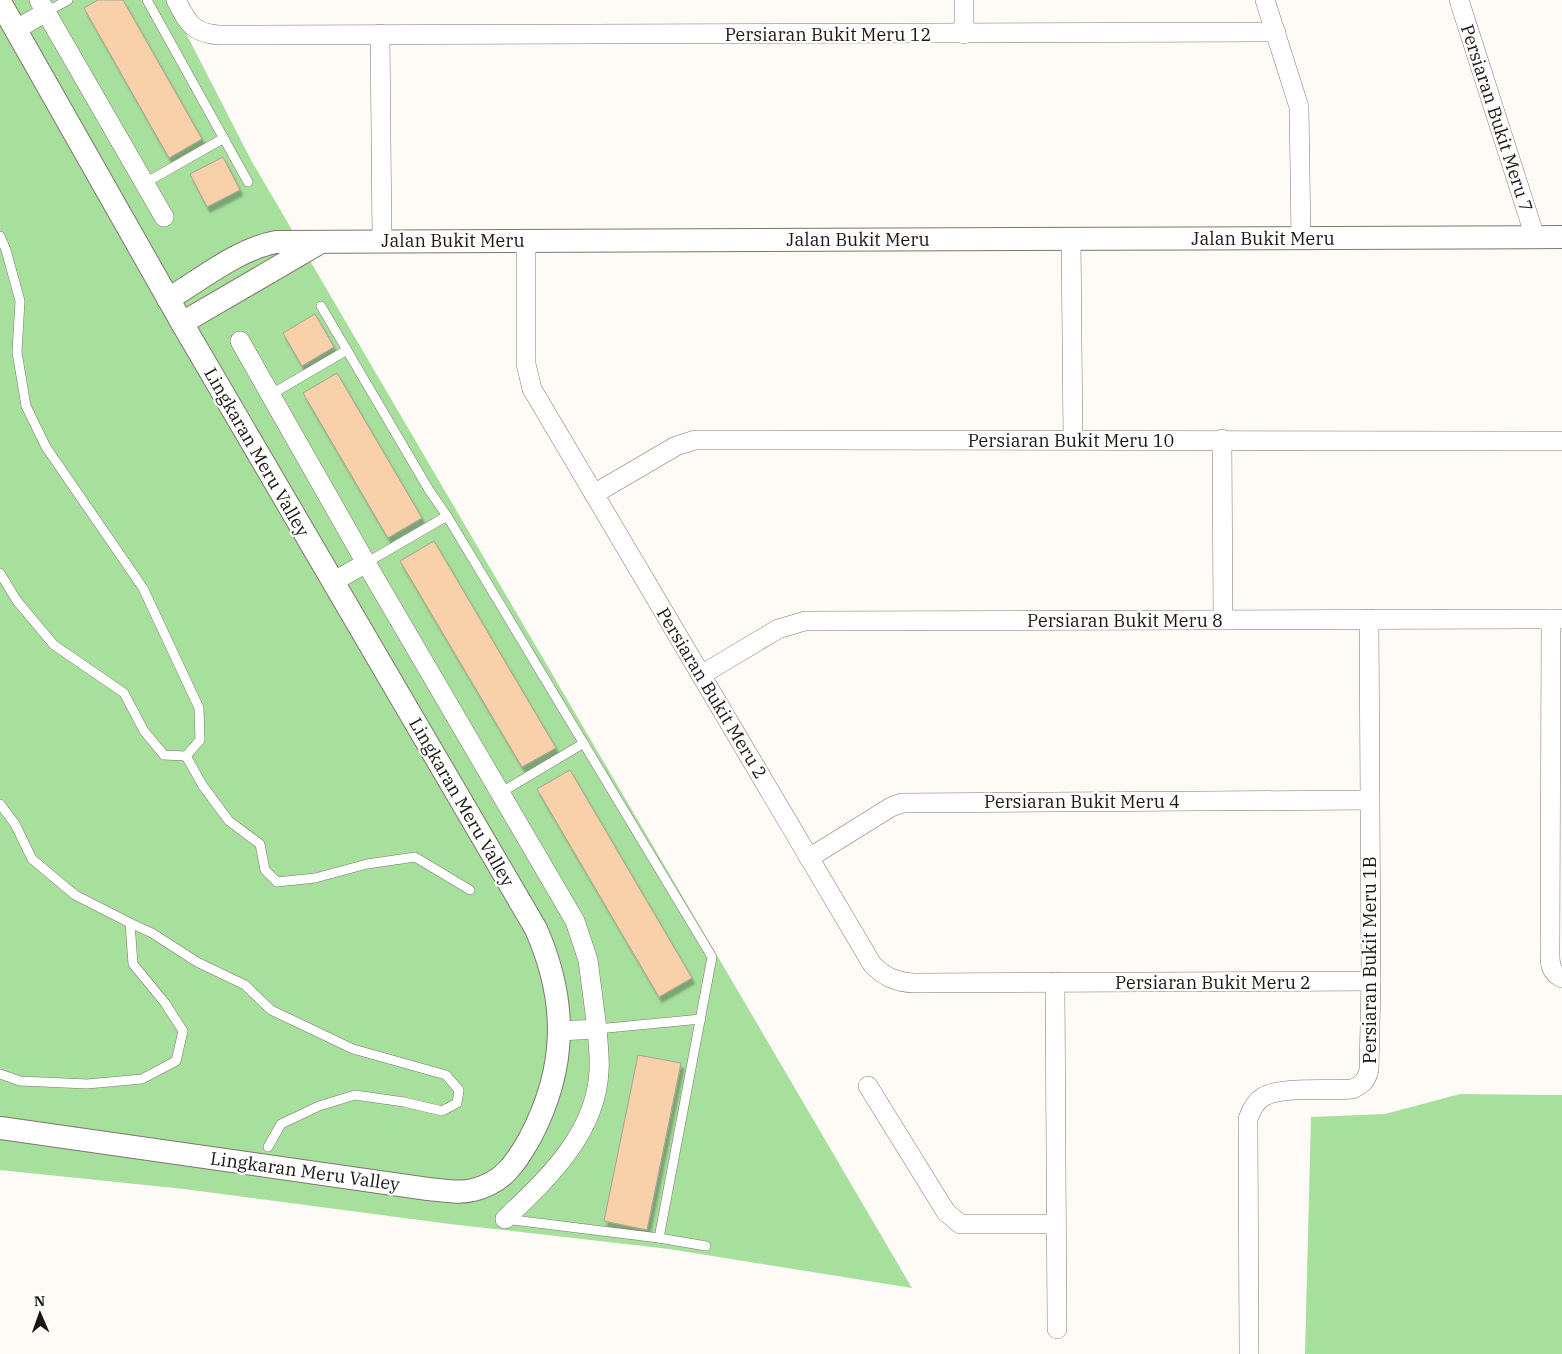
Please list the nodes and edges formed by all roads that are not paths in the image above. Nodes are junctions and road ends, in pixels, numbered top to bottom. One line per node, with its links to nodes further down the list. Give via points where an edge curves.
1 (68, 0): 8 (lane)
2 (148, 0): 13 (lane)
3 (176, 0): 11 (street, Persiaran Bukit Meru 12, via 190,25 208,34)
4 (964, 0): 12 (street)
5 (1265, 0): 10 (street)
6 (1458, 0): 18 (street, Persiaran Bukit Meru 7)
7 (0, 2): 9 (street, Lingkaran Meru Valley)
8 (42, 6): 9 (street); 15 (street)
9 (15, 30): 25 (street, Lingkaran Meru Valley)
10 (1276, 32): 12 (street, Persiaran Bukit Meru 12); 21 (street, via 1299,107)
11 (380, 34): 12 (street, Persiaran Bukit Meru 12); 24 (street)
12 (964, 34)
13 (224, 138): 14 (lane); 15 (lane)
14 (248, 182)
15 (145, 183): 16 (street)
16 (164, 217)
17 (0, 236): 44 (lane, via 20,301 18,352 26,406 46,447 143,588 199,708 200,740)
18 (1535, 237): 19 (street, Jalan Bukit Meru); 21 (street, Jalan Bukit Meru)
19 (1562, 237)
20 (1071, 238): 21 (street, Jalan Bukit Meru); 22 (street, Jalan Bukit Meru); 32 (street)
21 (1301, 238)
22 (526, 240): 24 (street, Jalan Bukit Meru); 34 (street, Persiaran Bukit Meru 2, via 528,380)
23 (322, 241): 24 (street, Jalan Bukit Meru); 25 (street, Jalan Bukit Meru, via 261,245); 27 (street)
24 (382, 241)
25 (168, 299): 27 (street, Lingkaran Meru Valley)
26 (321, 306): 29 (lane)
27 (182, 322): 38 (street, Lingkaran Meru Valley)
28 (240, 341): 30 (street)
29 (346, 350): 30 (lane); 35 (lane)
30 (270, 395): 36 (street)
31 (1222, 439): 32 (street, Persiaran Bukit Meru 10); 33 (street, Persiaran Bukit Meru 10); 41 (street)
32 (1073, 440): 34 (street, Persiaran Bukit Meru 10, via 695,440 676,446)
33 (1562, 441)
34 (594, 494): 42 (street, Persiaran Bukit Meru 2)
35 (447, 516): 36 (lane); 43 (lane)
36 (366, 563): 38 (street); 45 (street)
37 (0, 573): 44 (lane, via 17,601 54,645 124,693 144,731 164,755)
38 (333, 582): 57 (street, Lingkaran Meru Valley, via 536,929 551,970)
39 (1369, 619): 40 (street, Persiaran Bukit Meru 8); 41 (street, Persiaran Bukit Meru 8); 46 (street, Persiaran Bukit Meru 1B)
40 (1556, 619): 47 (street)
41 (1223, 620): 42 (street, Persiaran Bukit Meru 8, via 805,621 778,629)
42 (701, 675): 49 (street, Persiaran Bukit Meru 2)
43 (584, 743): 45 (lane); 55 (lane, via 712,957)
44 (186, 756): 50 (lane, via 229,821 260,844 265,870 277,882 315,878 368,864 415,857)
45 (500, 793): 56 (street, via 575,921 592,981)
46 (1369, 800): 49 (street, Persiaran Bukit Meru 4, via 902,803); 53 (street, Persiaran Bukit Meru 1B)
47 (1557, 800): 52 (street, via 1550,962 1555,975)
48 (0, 804): 51 (lane, via 15,824 32,859 75,895)
49 (809, 858): 54 (street, Persiaran Bukit Meru 2, via 872,964 890,978 914,983)
50 (470, 890)
51 (130, 923): 58 (lane, via 133,964 183,1031 176,1061 142,1080 87,1084 20,1081); 61 (lane, via 197,962 245,985 271,1010 352,1049 446,1075 458,1090 457,1104 442,1111 355,1095 319,1106 281,1124)
52 (1562, 978)
53 (1372, 981): 54 (street, Persiaran Bukit Meru 2); 67 (street, Persiaran Bukit Meru 1B, via 1370,1063 1367,1079 1361,1086 1342,1090 1277,1092 1263,1096 1253,1106 1248,1118)
54 (1054, 982): 63 (street)
55 (701, 1019): 56 (lane); 64 (lane)
56 (597, 1029): 57 (street); 62 (street, via 597,1089 577,1140 548,1178)
57 (559, 1031): 60 (street, Lingkaran Meru Valley, via 556,1070 541,1116 508,1172 498,1180 473,1190 428,1189)
58 (0, 1074)
59 (868, 1086): 63 (street, via 946,1212 960,1224)
60 (0, 1128)
61 (268, 1147)
62 (505, 1219): 64 (lane)
63 (1056, 1224): 66 (street)
64 (659, 1238): 65 (lane)
65 (706, 1246)
66 (1057, 1329)
67 (1248, 1354)

